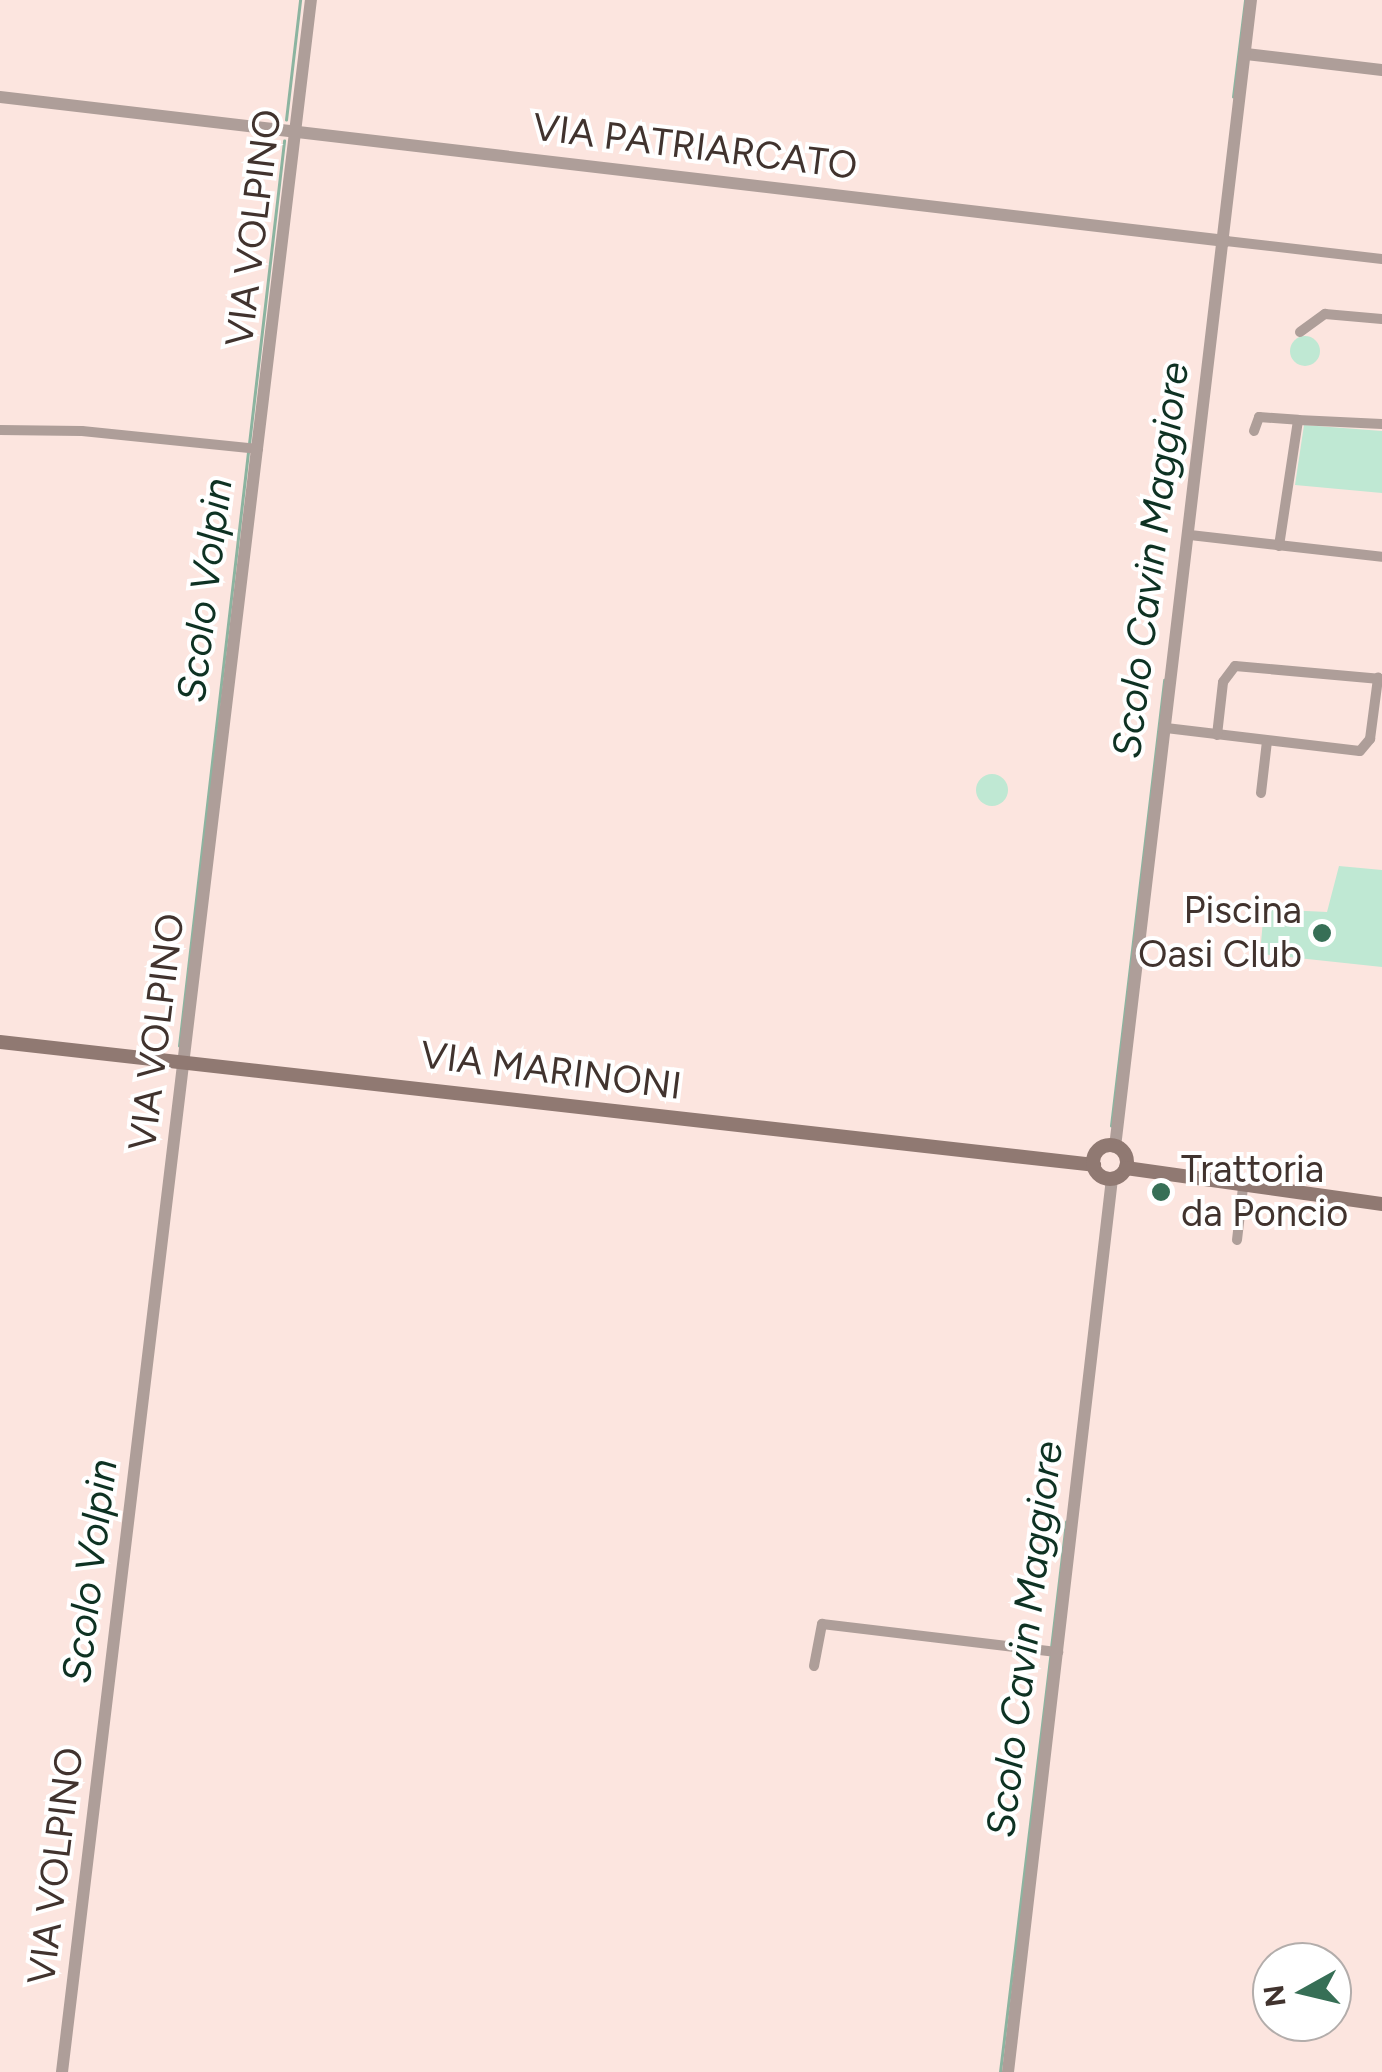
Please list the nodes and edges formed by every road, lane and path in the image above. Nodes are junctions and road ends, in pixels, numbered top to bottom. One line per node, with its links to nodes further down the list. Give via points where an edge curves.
1 (311, 0): 6 (street, VIA VOLPINO)
2 (1251, 0): 3 (street)
3 (1246, 54): 4 (street); 7 (street)
4 (1382, 70)
5 (0, 97): 6 (street, VIA PATRIARCATO)
6 (293, 129): 7 (street, VIA PATRIARCATO); 15 (street, VIA VOLPINO)
7 (1219, 240): 8 (street, VIA PATRIARCATO); 16 (street)
8 (1382, 260)
9 (1382, 319): 10 (street, via 1326,314)
10 (1300, 332)
11 (1298, 420): 12 (street); 14 (street, via 1259,416); 17 (street)
12 (1382, 424)
13 (0, 430): 15 (street, via 82,431)
14 (1254, 432)
15 (251, 449): 25 (street, VIA VOLPINO)
16 (1190, 535): 17 (street); 20 (street)
17 (1279, 546): 18 (street)
18 (1382, 557)
19 (1380, 678): 21 (street, via 1235,666 1223,682); 22 (street, via 1365,748)
20 (1166, 728): 21 (street); 26 (street)
21 (1217, 735): 22 (street)
22 (1267, 741): 23 (street)
23 (1261, 793)
24 (0, 1042): 25 (main road, VIA MARINONI)
25 (187, 1060): 27 (main road, VIA MARINONI); 35 (street, VIA VOLPINO)
26 (1115, 1146): 27 (main road, via 1099,1150); 28 (main road)
27 (1094, 1165): 29 (main road)
28 (1126, 1168): 29 (main road); 30 (main road)
29 (1112, 1179): 33 (street)
30 (1243, 1187): 31 (main road); 32 (street)
31 (1382, 1204)
32 (1236, 1240)
33 (1052, 1651): 34 (street, via 822,1624); 36 (street)
34 (814, 1666)
35 (62, 2072)
36 (1008, 2072)

